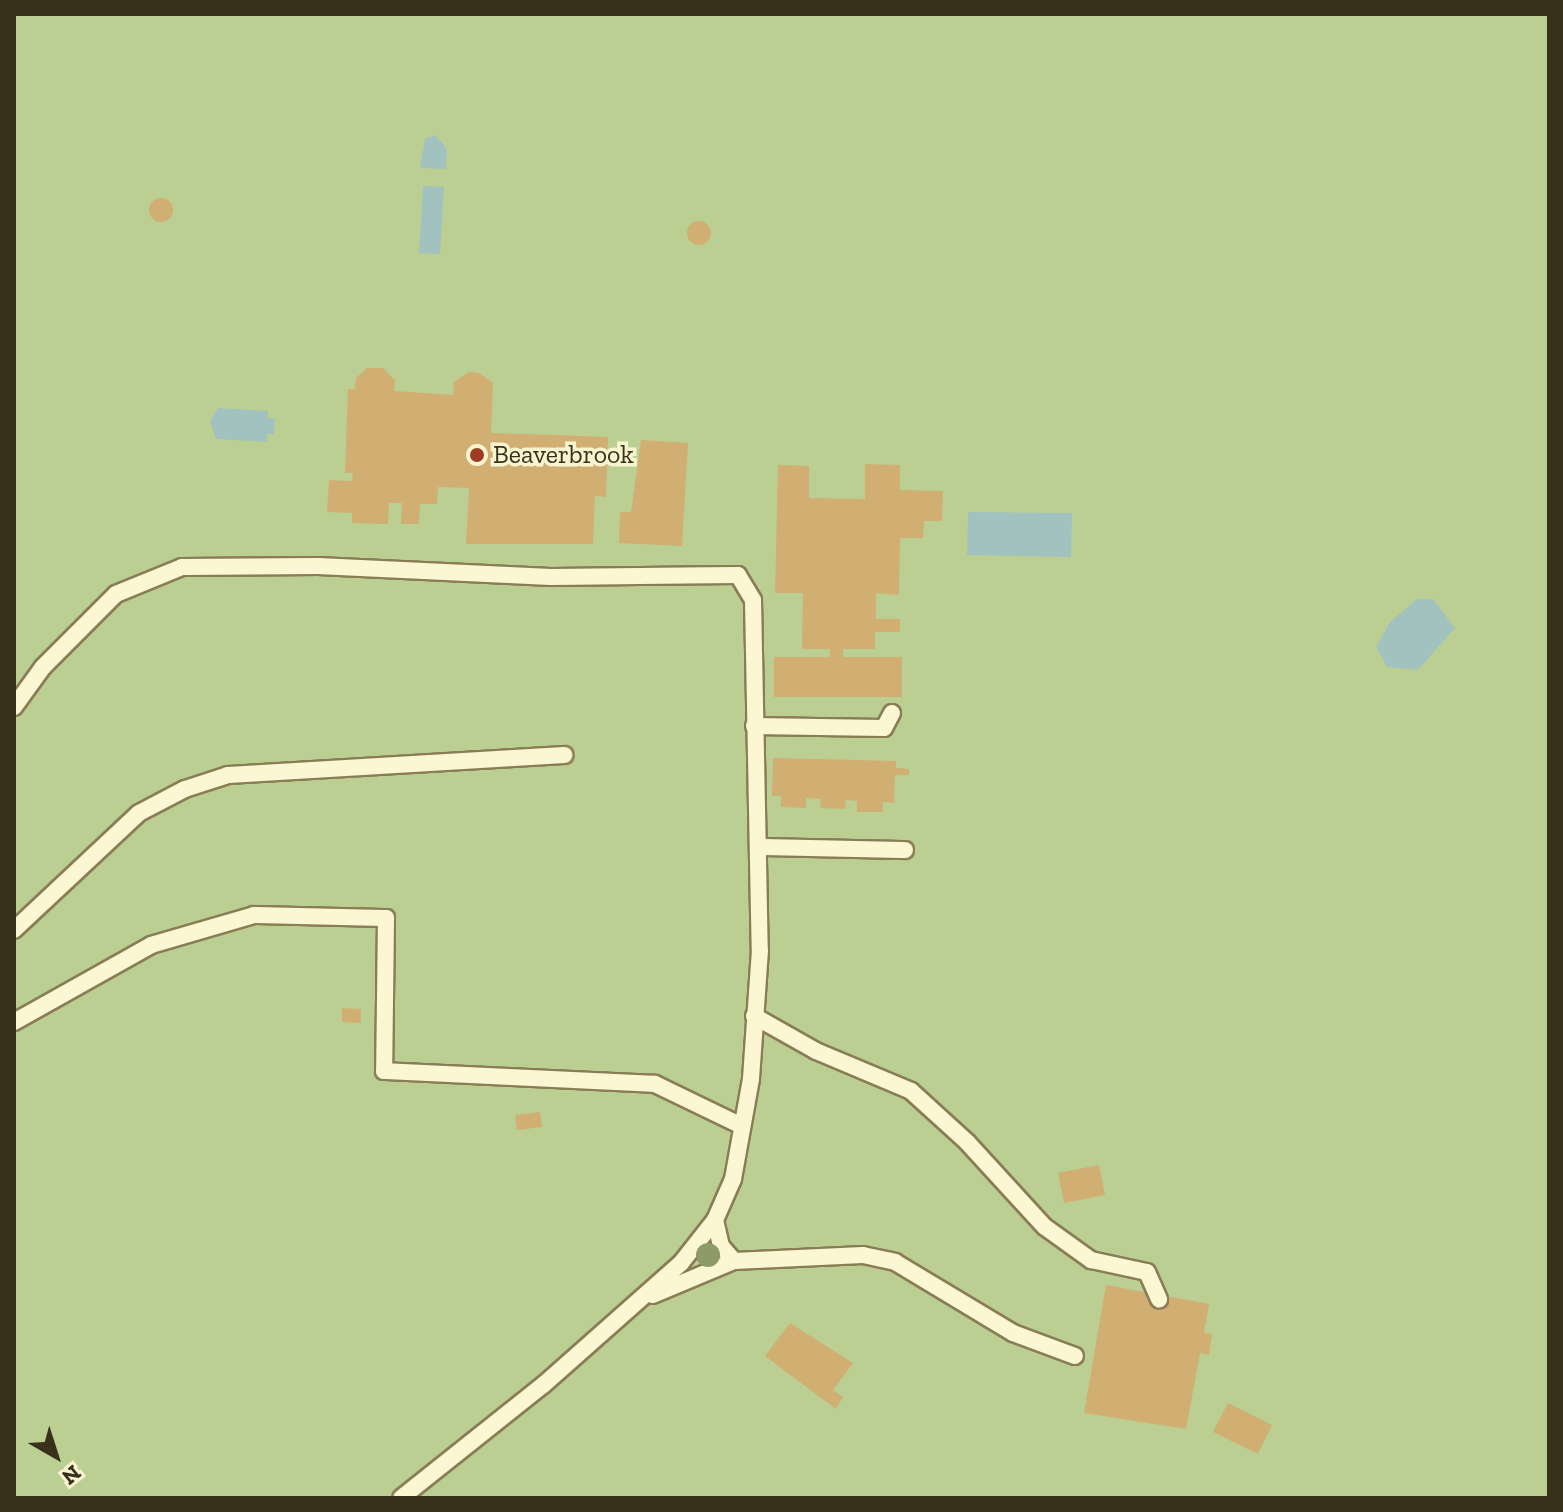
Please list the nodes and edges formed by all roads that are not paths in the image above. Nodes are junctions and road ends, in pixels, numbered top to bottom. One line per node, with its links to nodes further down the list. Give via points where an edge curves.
1 (14, 707): 3 (lane, via 43,667 116,594 182,567 318,566 551,577 738,575 753,600)
2 (892, 713): 3 (lane, via 884,728)
3 (754, 726): 5 (lane)
4 (564, 755): 7 (lane, via 228,775 185,789 139,813)
5 (760, 847): 6 (lane); 8 (lane)
6 (905, 850)
7 (14, 930)
8 (754, 1016): 10 (lane, via 751,1079); 13 (lane, via 816,1051 911,1091 967,1142 1045,1227 1091,1260 1147,1272)
9 (14, 1022): 10 (lane, via 151,945 254,915 386,918 384,1071 655,1084)
10 (740, 1125): 11 (lane, via 733,1179)
11 (715, 1220): 12 (lane, via 721,1246); 14 (lane, via 681,1263)
12 (734, 1261): 14 (lane); 15 (lane, via 809,1254 895,1262 1013,1333)
13 (1159, 1299)
14 (640, 1300): 16 (lane, via 440,1471)
15 (1075, 1356)
16 (401, 1498)

